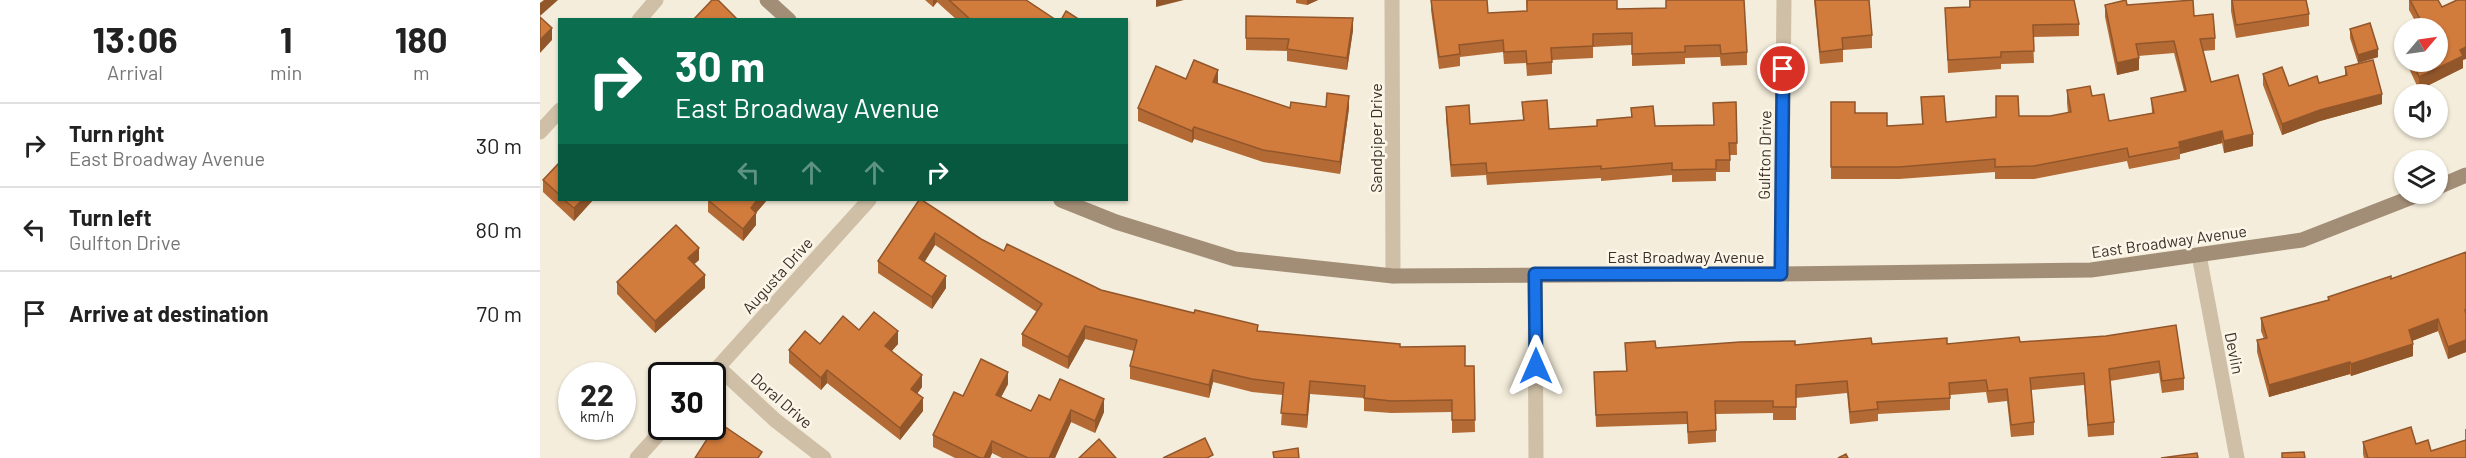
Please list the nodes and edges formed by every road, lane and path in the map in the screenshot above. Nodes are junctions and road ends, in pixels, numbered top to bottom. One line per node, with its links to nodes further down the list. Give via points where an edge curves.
1 (656, 0): 5 (street)
2 (767, 0): 6 (street)
3 (1392, 0): 17 (street, Sandpiper Drive)
4 (1784, 0): 16 (street, Gulfton Drive)
5 (641, 18)
6 (787, 18)
7 (558, 112): 8 (street)
8 (540, 132)
9 (2466, 175): 10 (street)
10 (2448, 183)
11 (868, 201): 18 (street, Augusta Drive)
12 (1063, 201): 17 (street, East Broadway Avenue, via 1235,259)
13 (2394, 204): 14 (street, East Broadway Avenue, via 2302,240)
14 (2199, 255): 16 (street, East Broadway Avenue, via 2091,270); 24 (street, Devlin)
15 (1535, 274): 16 (street, East Broadway Avenue); 17 (street, East Broadway Avenue); 23 (street)
16 (1781, 274)
17 (1393, 276)
18 (723, 362)
19 (726, 380): 22 (street, Doral Drive)
20 (653, 440): 21 (street)
21 (637, 458)
22 (824, 458)
23 (1536, 458)
24 (2237, 458)

